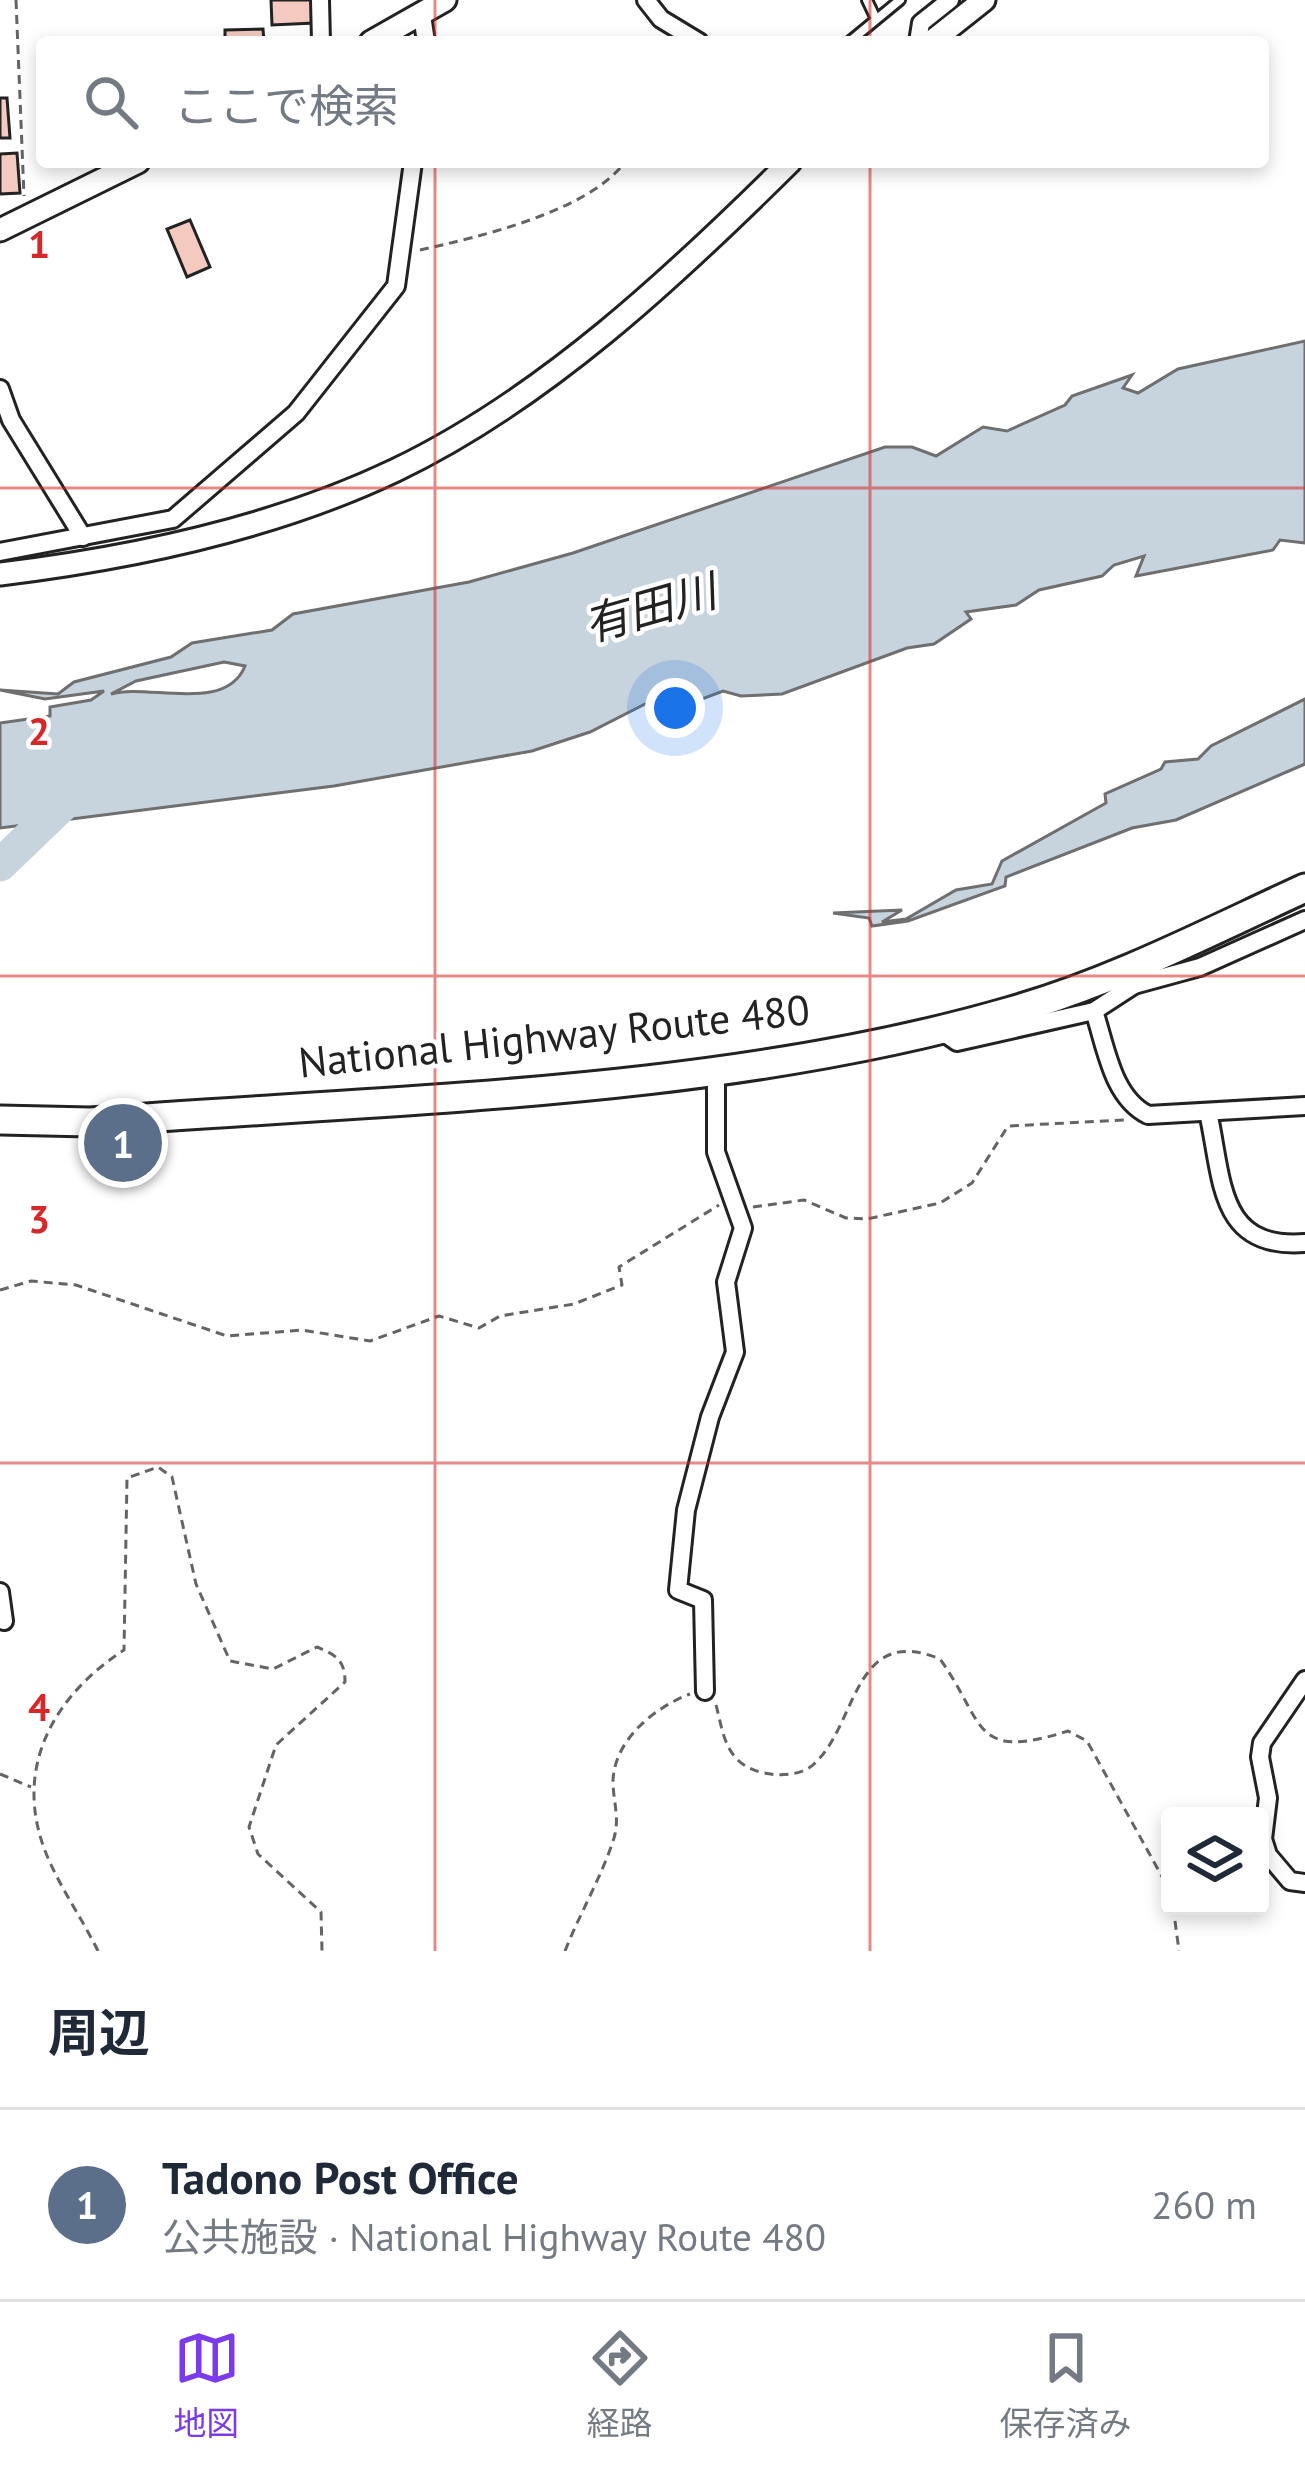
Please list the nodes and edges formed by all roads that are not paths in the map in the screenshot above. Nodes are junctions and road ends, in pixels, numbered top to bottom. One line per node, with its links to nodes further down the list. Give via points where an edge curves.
1 (320, 0): 10 (street)
2 (446, 0): 8 (street)
3 (646, 0): 13 (street)
4 (867, 0): 9 (lane)
5 (899, 0): 9 (lane)
6 (950, 0): 15 (street, via 921,23)
7 (984, 0): 16 (street)
8 (422, 15): 11 (street); 12 (street)
9 (876, 20): 14 (lane)
10 (321, 36)
11 (382, 36)
12 (425, 36)
13 (689, 36)
14 (856, 36)
15 (919, 36)
16 (939, 36)
17 (126, 168): 20 (street)
18 (412, 168): 23 (street, via 396,286 309,400 173,519)
19 (784, 168): 25 (street, via 528,390 398,469 224,531)
20 (0, 230)
21 (0, 388): 22 (street)
22 (5, 420): 23 (street)
23 (83, 537): 24 (street)
24 (0, 552)
25 (0, 574)
26 (1305, 889): 28 (highway, National Highway Route 480)
27 (1305, 920): 28 (street, via 1200,967)
28 (1135, 976): 29 (street); 30 (highway, National Highway Route 480)
29 (1094, 1011): 30 (street, via 957,1042); 33 (street, via 1122,1094 1148,1115)
30 (940, 1030): 31 (highway, National Highway Route 480)
31 (716, 1070): 34 (highway, National Highway Route 480, via 91,1122); 39 (street, via 716,1151 741,1240 726,1282 735,1352 686,1510 678,1590 703,1600)
32 (1305, 1106): 33 (street)
33 (1208, 1112): 35 (street, via 1240,1226 1265,1243)
34 (0, 1120)
35 (1305, 1243)
36 (0, 1592): 37 (street)
37 (4, 1622)
38 (1305, 1680): 40 (street, via 1262,1743 1259,1768 1268,1855 1290,1881)
39 (705, 1691)
40 (1305, 1883)

